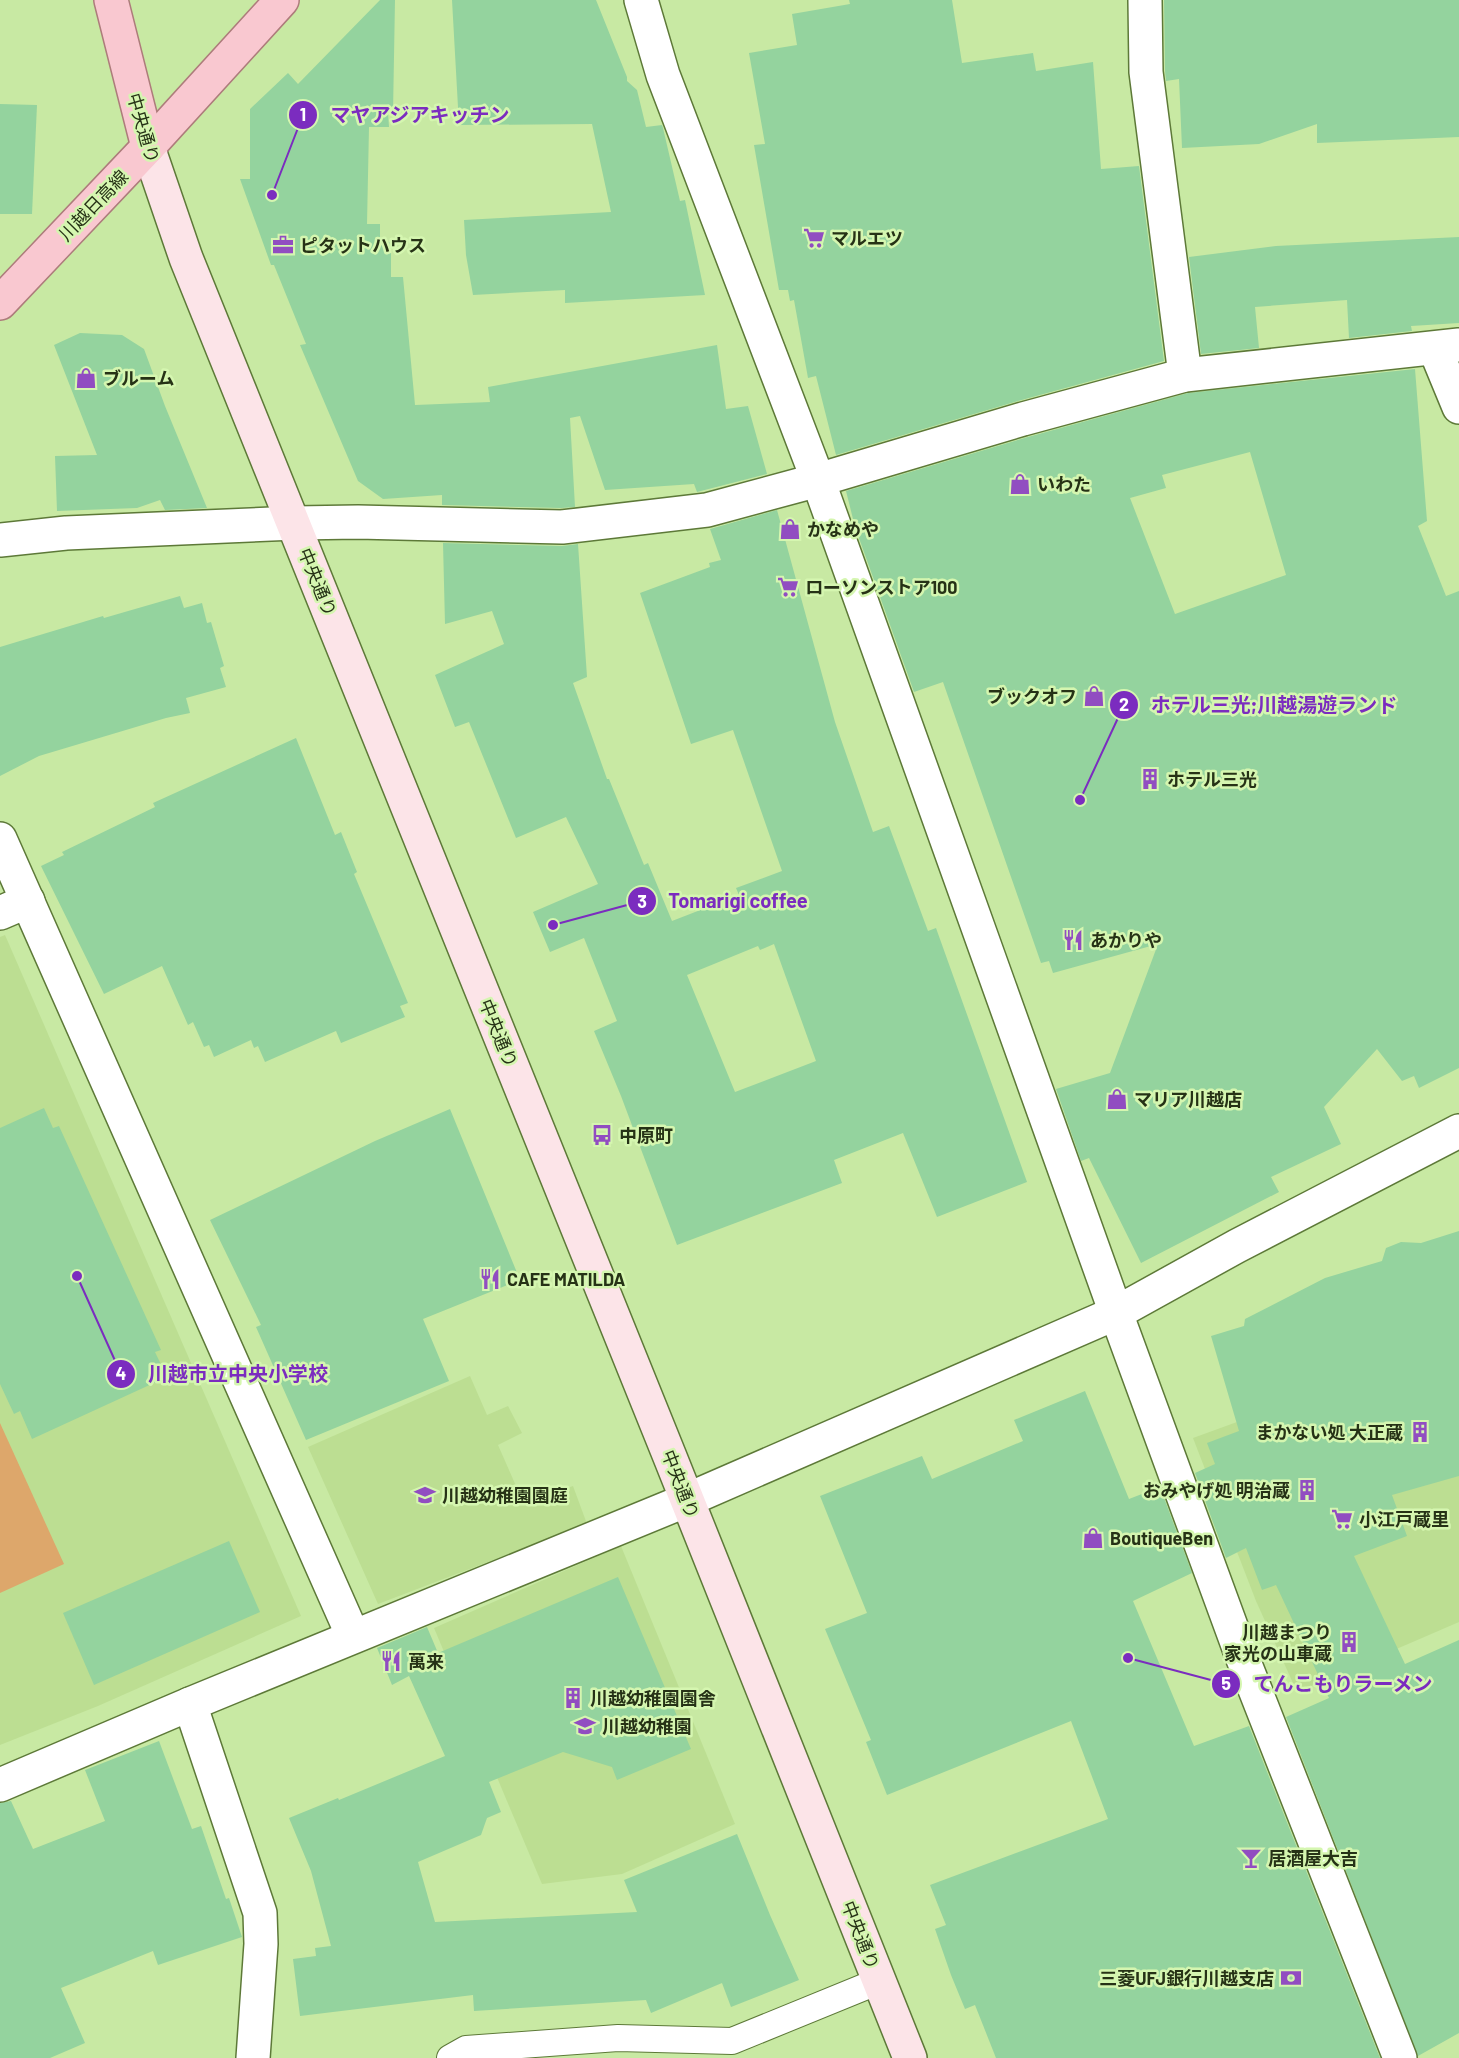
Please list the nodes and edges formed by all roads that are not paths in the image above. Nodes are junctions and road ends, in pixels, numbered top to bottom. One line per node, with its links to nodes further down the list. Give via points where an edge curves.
1 (111, 0): 5 (main road, 中央通り)
2 (282, 0): 5 (main road, 川越日高線)
3 (641, 0): 10 (street, via 663,75)
4 (1145, 0): 8 (street, via 1146,72)
5 (148, 147): 6 (main road, 川越日高線); 11 (main road, 中央通り, via 186,258)
6 (0, 303)
7 (1447, 347): 8 (street); 9 (street)
8 (1185, 375): 10 (street)
9 (1459, 407)
10 (818, 480): 11 (street, via 707,510 562,527); 16 (street)
11 (295, 523): 12 (street, via 66,533); 17 (main road, 中央通り)
12 (0, 540)
13 (0, 838): 14 (street)
14 (14, 907): 18 (street)
15 (1459, 1131): 16 (street)
16 (1116, 1313): 17 (street); 25 (street, via 1244,1659)
17 (687, 1500): 18 (street); 21 (main road, 中央通り)
18 (353, 1636): 19 (street)
19 (190, 1704): 20 (street); 22 (street, via 260,1913)
20 (0, 1785)
21 (879, 1981): 23 (lane, via 732,2041 618,2038 466,2049); 24 (main road, 中央通り)
22 (253, 2058)
23 (450, 2058)
24 (910, 2058)
25 (1400, 2058)

